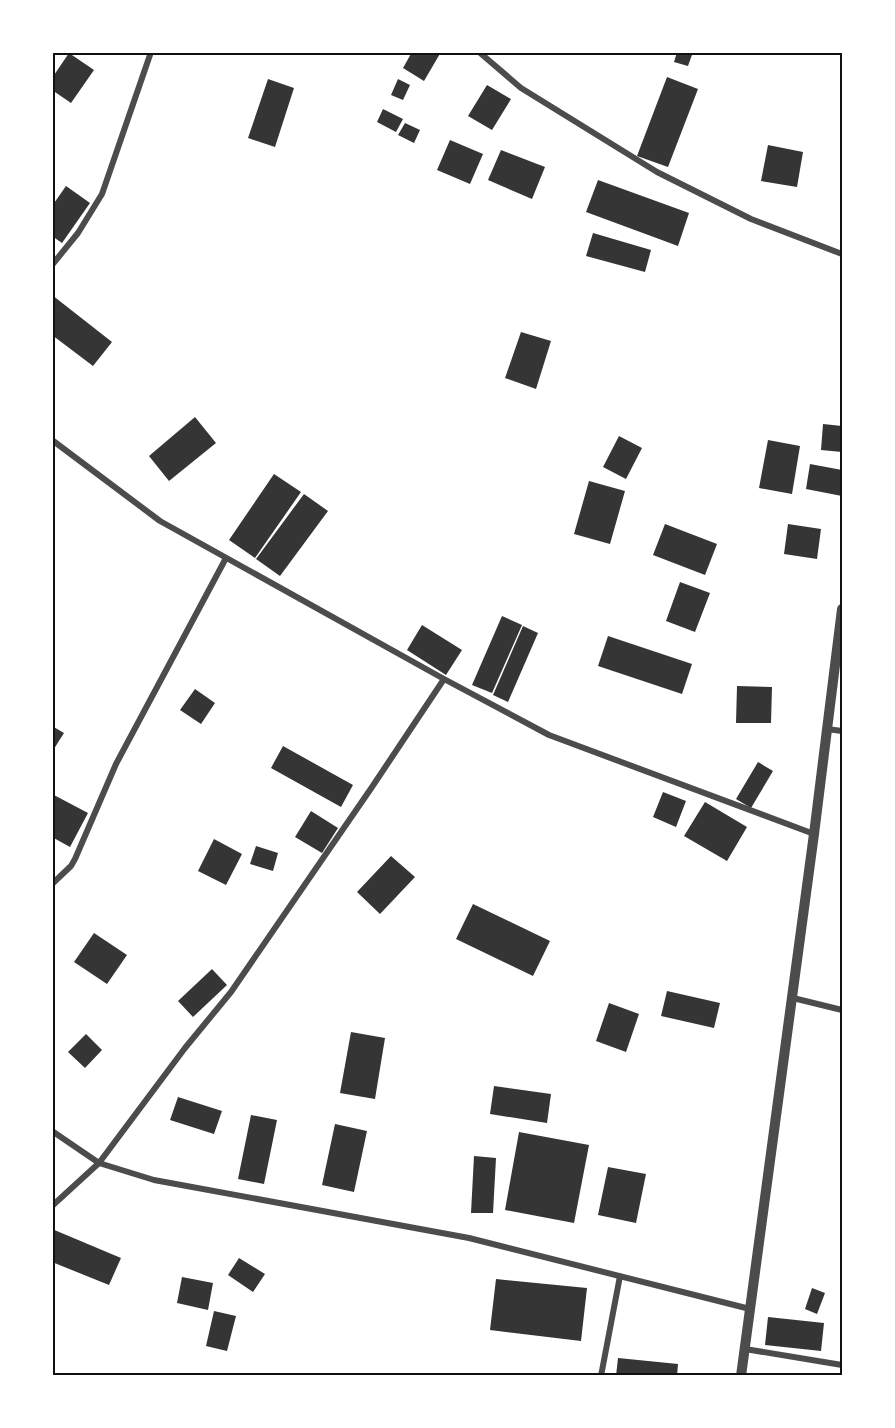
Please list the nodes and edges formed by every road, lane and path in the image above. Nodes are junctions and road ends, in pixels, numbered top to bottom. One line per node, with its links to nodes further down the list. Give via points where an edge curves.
1 (151, 52): 4 (street, via 102,194)
2 (479, 52): 3 (street, via 520,88 657,172 751,219)
3 (843, 254)
4 (52, 265)
5 (52, 440): 6 (street, via 160,521)
6 (226, 558): 8 (street); 12 (street, via 116,764 75,860)
7 (843, 609): 9 (street)
8 (444, 679): 11 (street, via 549,735); 16 (street, via 231,992)
9 (827, 729): 10 (street); 11 (street)
10 (843, 731)
11 (814, 834): 13 (street)
12 (52, 884)
13 (793, 998): 14 (street); 19 (street)
14 (843, 1010)
15 (52, 1131): 16 (street)
16 (99, 1163): 17 (street); 18 (street, via 154,1180 470,1238)
17 (52, 1206)
18 (620, 1276): 19 (street); 22 (street)
19 (750, 1309): 20 (street)
20 (745, 1349): 21 (street); 23 (street)
21 (843, 1365)
22 (601, 1376)
23 (741, 1376)

